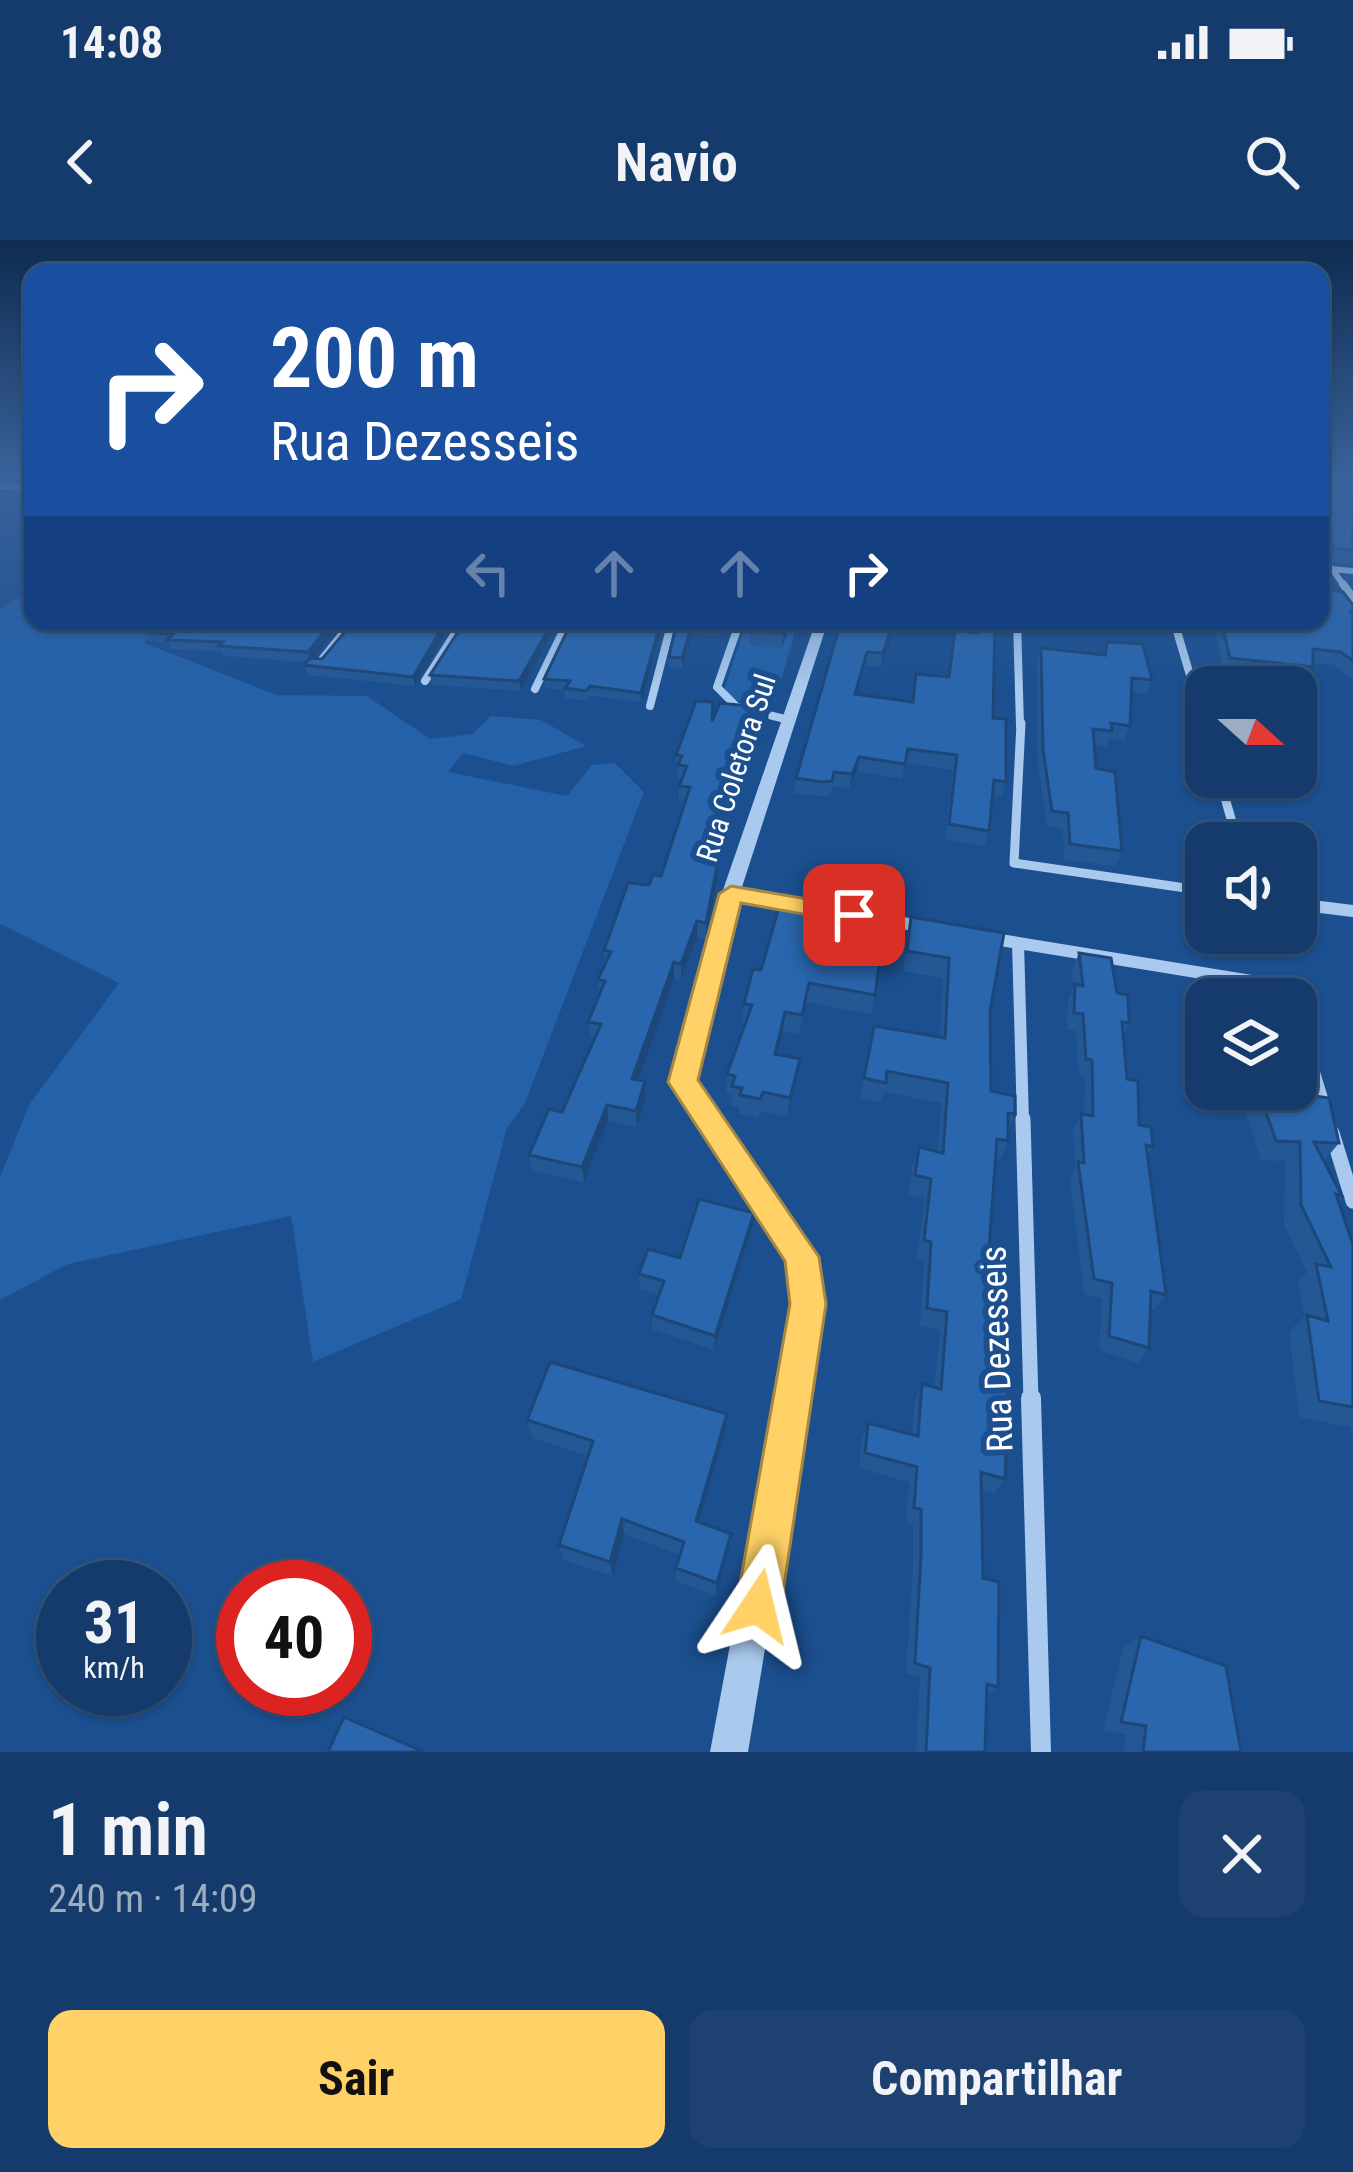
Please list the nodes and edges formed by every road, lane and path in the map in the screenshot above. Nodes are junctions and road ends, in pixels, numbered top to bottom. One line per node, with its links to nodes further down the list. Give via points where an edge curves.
1 (1329, 571): 2 (street)
2 (1353, 598)
3 (346, 630): 11 (street)
4 (457, 630): 13 (street)
5 (564, 630): 14 (street)
6 (671, 630): 15 (street)
7 (737, 630): 16 (street, via 717,686 721,697)
8 (819, 630): 16 (street, Rua Coletora Sul)
9 (1017, 630): 17 (street, via 1014,863)
10 (1177, 630): 12 (street)
11 (319, 663)
12 (1187, 666)
13 (425, 681)
14 (535, 688)
15 (650, 706)
16 (785, 719): 18 (street, Rua Coletora Sul)
17 (1185, 888)
18 (731, 894): 21 (street); 27 (street, Rua Coletora Sul, via 682,1082 802,1257 808,1304)
19 (1317, 907): 20 (street)
20 (1353, 911)
21 (930, 928)
22 (974, 936): 23 (street)
23 (1018, 943): 24 (street); 28 (street, Rua Dezesseis)
24 (1208, 978)
25 (1317, 1083): 26 (street)
26 (1353, 1201)
27 (729, 1752)
28 (1041, 1752)

